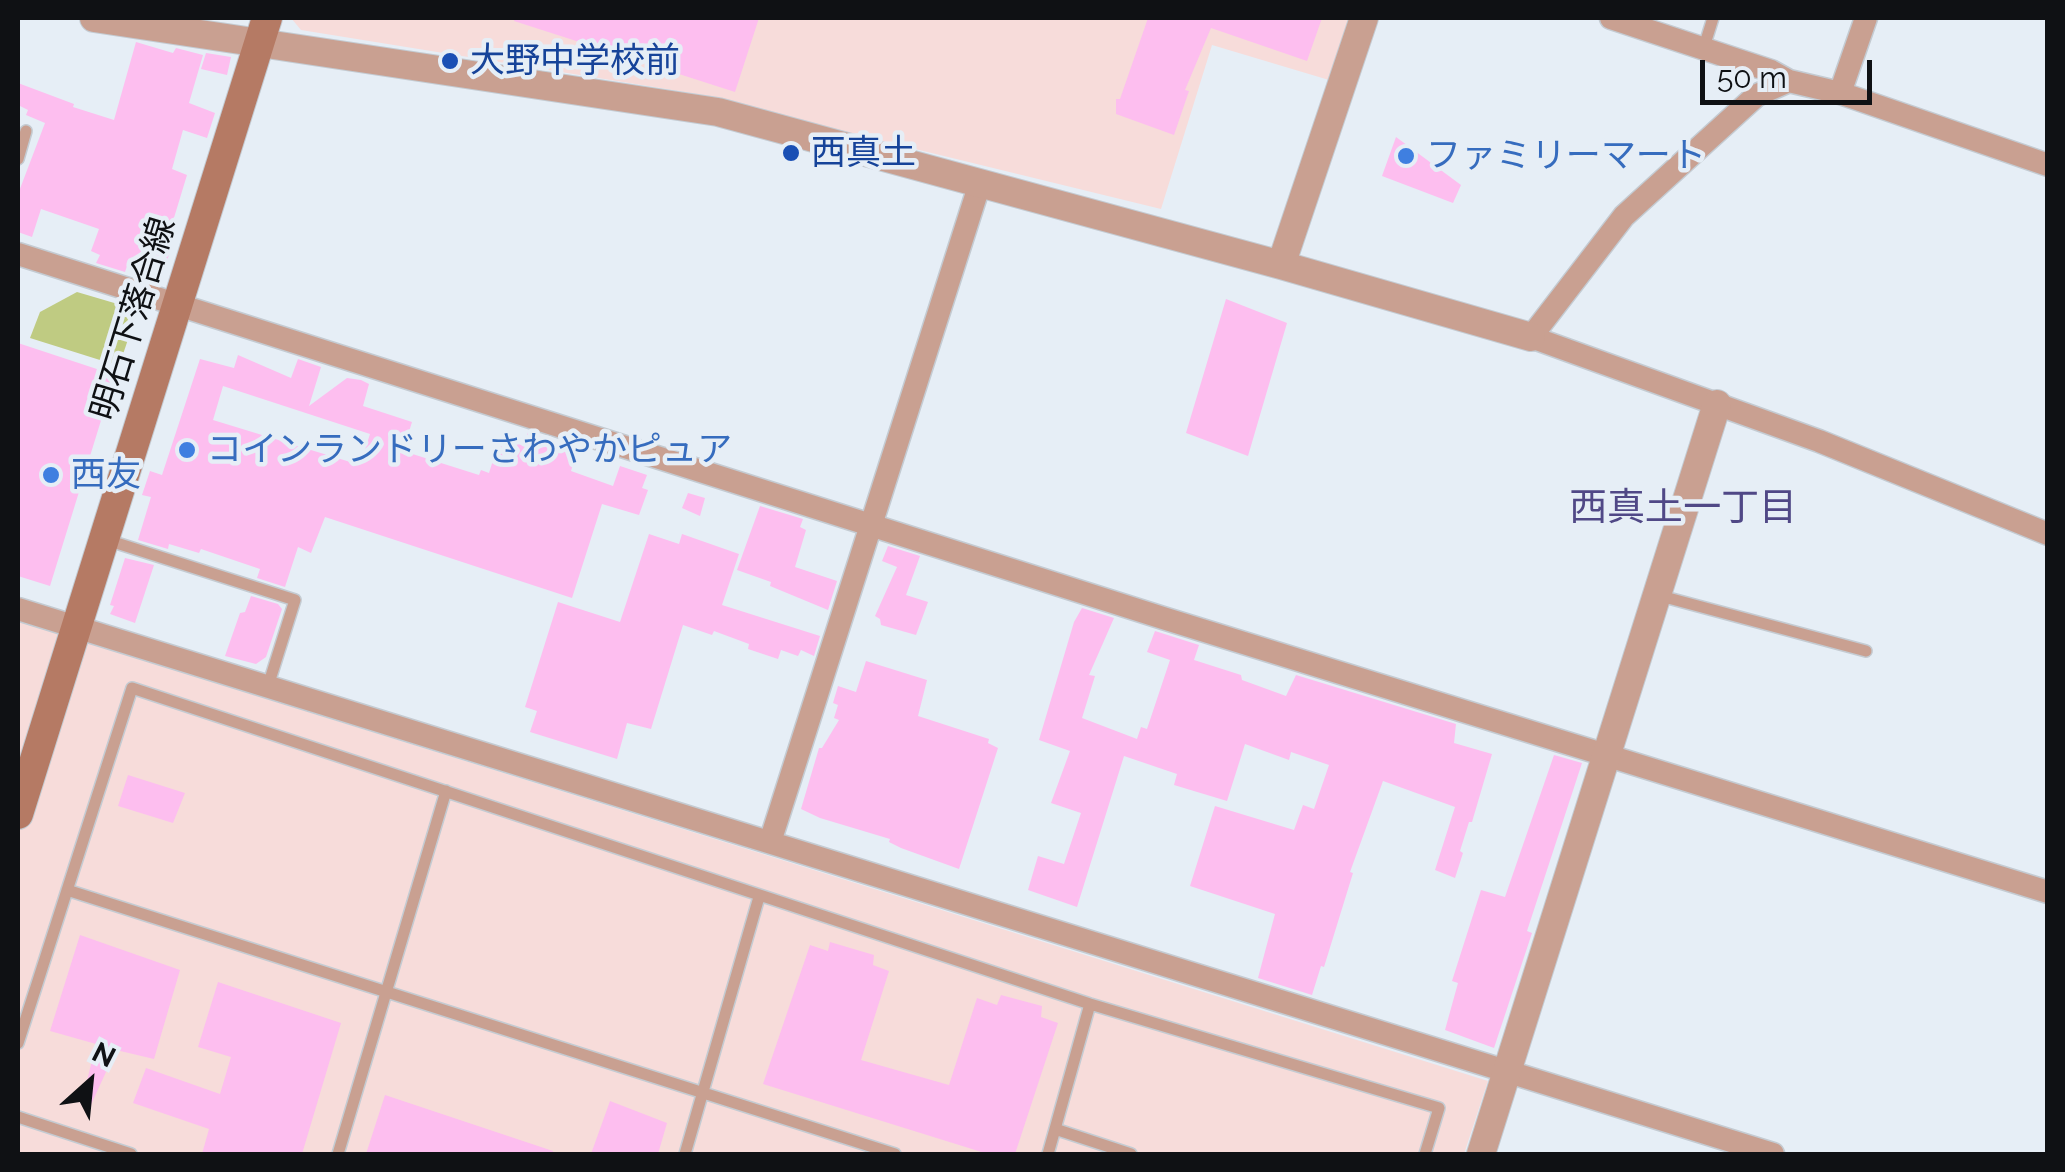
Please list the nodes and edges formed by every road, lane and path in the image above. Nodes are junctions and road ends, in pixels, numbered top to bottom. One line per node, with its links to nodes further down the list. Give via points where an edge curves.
1 (1364, 18): 15 (street)
2 (1612, 18): 7 (street)
3 (1713, 18): 7 (lane)
4 (1866, 18): 9 (street)
5 (111, 19): 6 (street)
6 (263, 30): 13 (street, via 718,112); 16 (main road, 明石下落合線)
7 (1704, 47): 8 (street)
8 (1789, 80): 9 (street); 17 (street, via 1758,95 1624,216)
9 (1840, 93): 12 (street)
10 (26, 130): 11 (lane)
11 (18, 158)
12 (2048, 166)
13 (980, 183): 15 (street); 19 (street)
14 (18, 254): 16 (street)
15 (1282, 265): 17 (street)
16 (177, 305): 19 (street); 21 (main road, 明石下落合線)
17 (1531, 337): 18 (street)
18 (1716, 404): 20 (street); 22 (street)
19 (872, 524): 27 (street); 30 (street)
20 (2048, 534)
21 (104, 539): 24 (main road, 明石下落合線); 26 (lane, via 295,600)
22 (1657, 595): 25 (lane); 27 (street)
23 (18, 609): 24 (street)
24 (76, 627): 26 (street); 29 (main road, 明石下落合線)
25 (1866, 651)
26 (268, 686): 30 (street)
27 (1607, 755): 32 (street); 37 (street)
28 (446, 791): 31 (lane, via 132,688); 33 (lane); 34 (lane)
29 (18, 814)
30 (770, 842): 37 (street)
31 (67, 890): 34 (lane); 36 (lane)
32 (2048, 892)
33 (760, 897): 35 (lane); 38 (lane)
34 (386, 992): 38 (lane); 42 (lane)
35 (1090, 1004): 40 (lane); 47 (lane, via 1439,1108)
36 (18, 1043)
37 (1507, 1072): 48 (street); 49 (street)
38 (703, 1093): 43 (lane); 44 (lane)
39 (18, 1117): 41 (lane)
40 (1055, 1128): 45 (lane); 46 (lane)
41 (132, 1154)
42 (338, 1154)
43 (685, 1154)
44 (895, 1154)
45 (1048, 1154)
46 (1132, 1154)
47 (1426, 1154)
48 (1482, 1154)
49 (1773, 1154)

